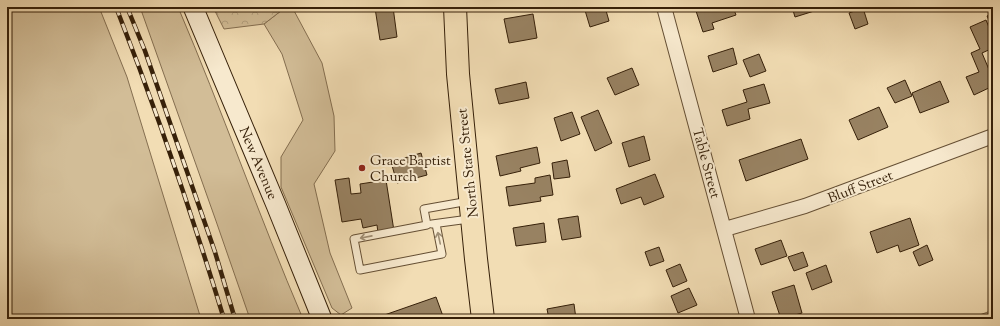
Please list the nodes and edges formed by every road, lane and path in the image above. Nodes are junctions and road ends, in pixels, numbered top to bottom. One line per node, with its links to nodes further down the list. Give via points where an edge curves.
1 (193, 7): 9 (main road, New Avenue)
2 (455, 7): 5 (main road, North State Street, via 458,74)
3 (664, 7): 8 (street, Table Street)
4 (993, 136): 8 (street, Bluff Street, via 805,206)
5 (472, 210): 6 (lane); 7 (lane, via 424,209); 10 (main road, North State Street)
6 (436, 224): 7 (lane); 7 (lane, one-way to 6, via 354,239 360,270 442,254)
7 (427, 225)
8 (724, 229): 11 (street, Table Street)
9 (322, 319)
10 (483, 319)
11 (748, 319)

